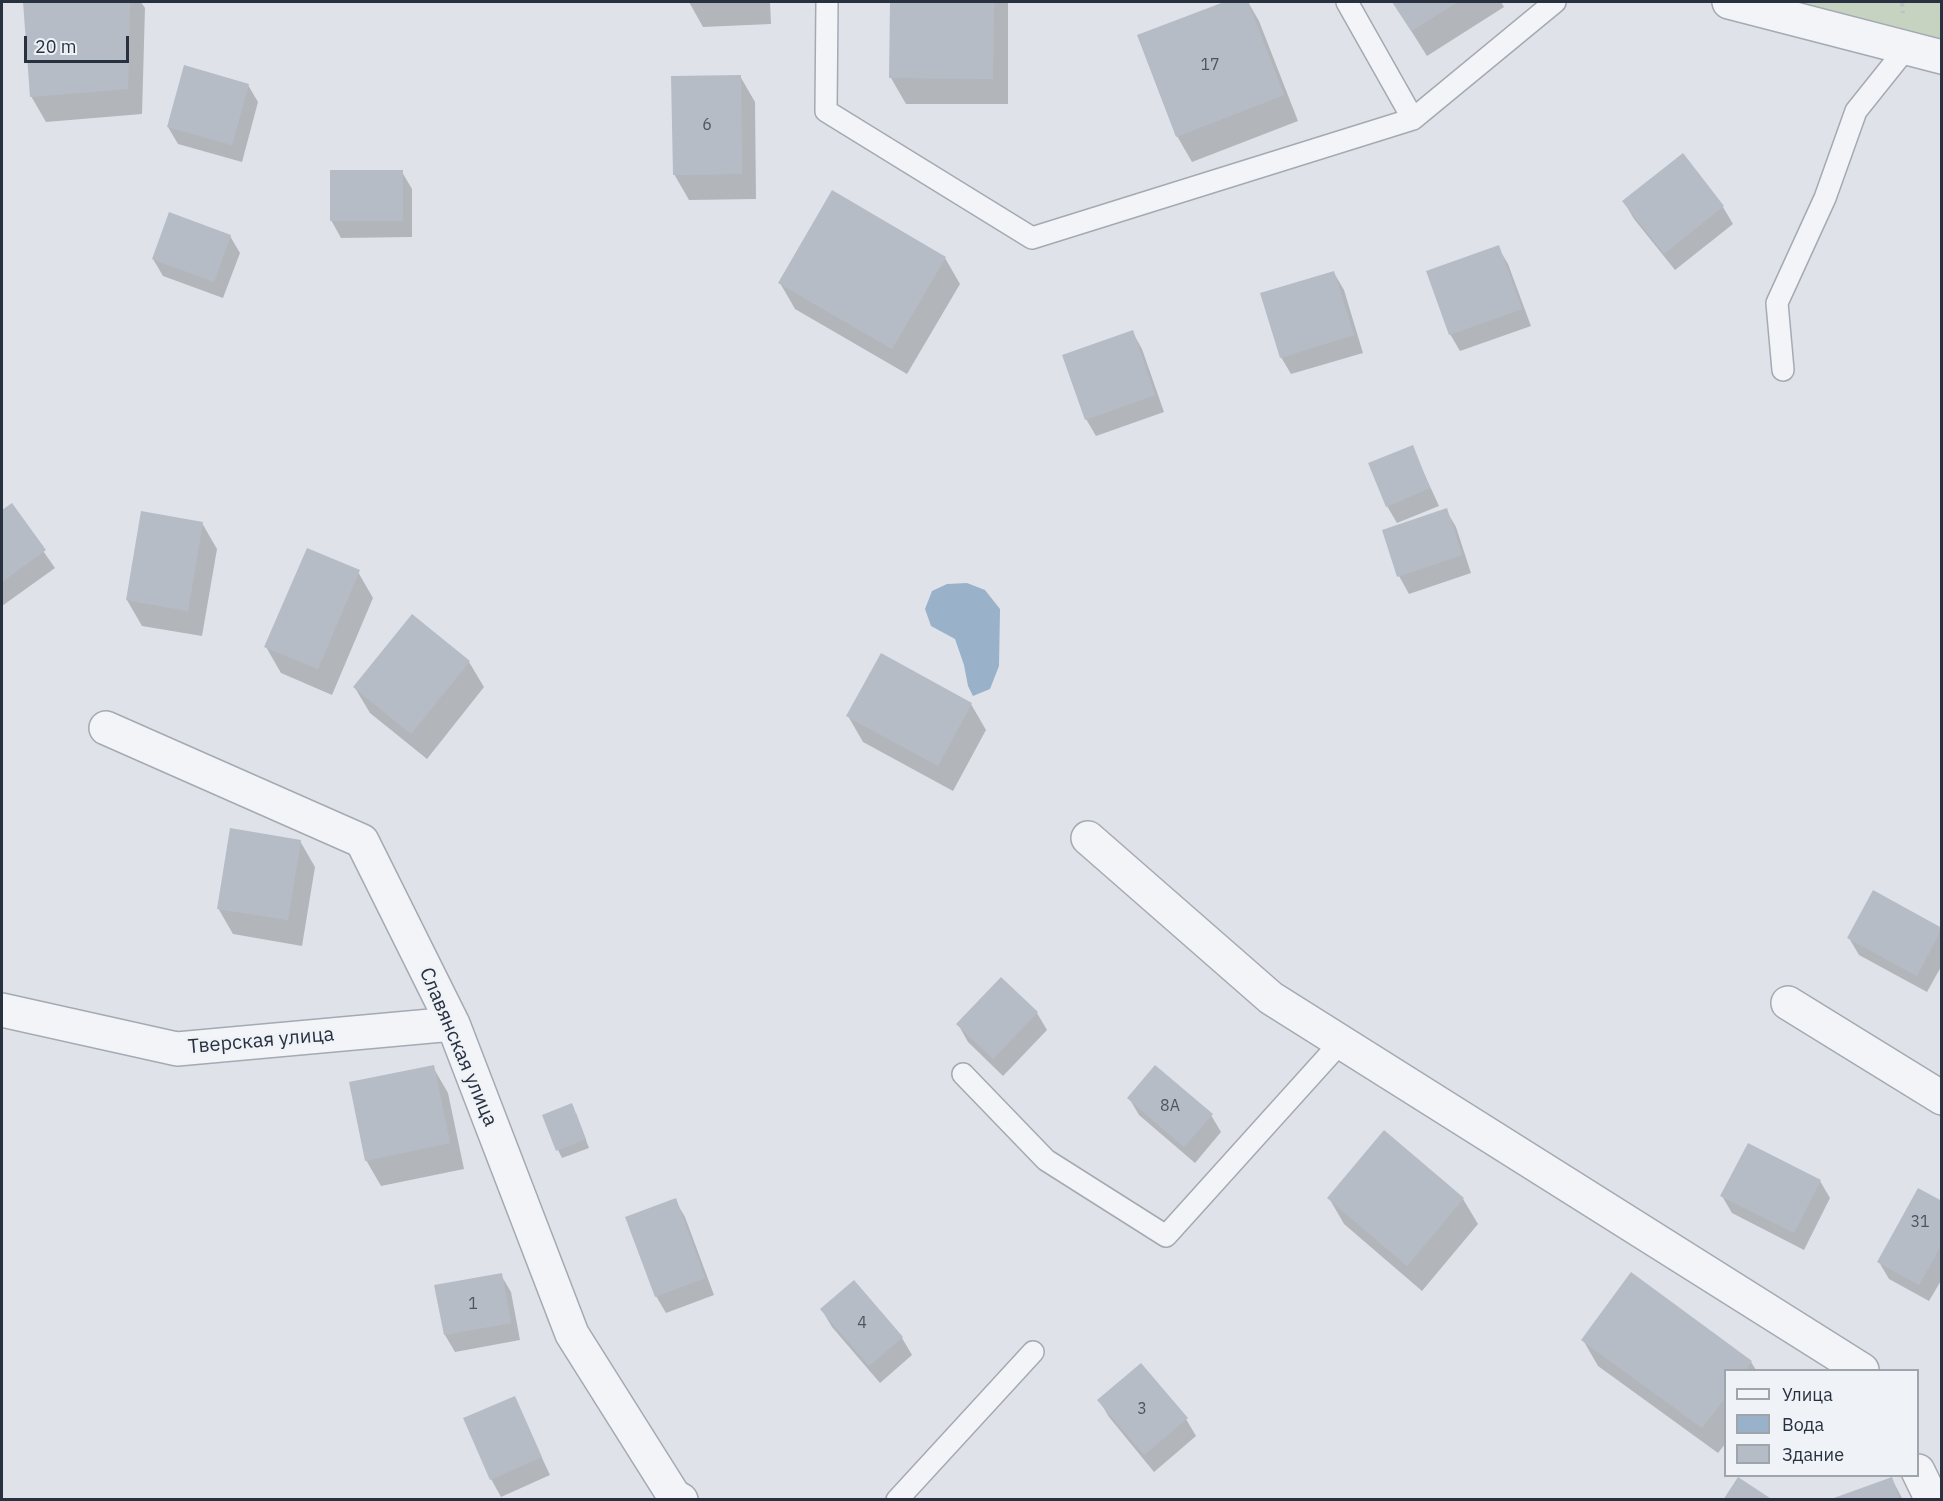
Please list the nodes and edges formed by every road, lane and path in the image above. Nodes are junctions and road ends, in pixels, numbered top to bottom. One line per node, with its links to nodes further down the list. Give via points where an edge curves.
1 (827, 2): 7 (lane, via 826,111 1032,238)
2 (1347, 2): 7 (lane)
3 (1556, 2): 7 (lane)
4 (1729, 2): 5 (street)
5 (1908, 46): 6 (street); 8 (lane, via 1856,111 1825,198 1777,303)
6 (1941, 57)
7 (1413, 119)
8 (1783, 370)
9 (106, 728): 13 (street, Славянская улица, via 362,841)
10 (1088, 838): 14 (street, via 1271,998)
11 (1788, 1003): 16 (street)
12 (2, 1010): 13 (street, Тверская улица, via 177,1049)
13 (453, 1024): 20 (street, Славянская улица, via 572,1334 674,1496)
14 (1341, 1042): 15 (lane, via 1166,1236 1046,1160); 18 (street)
15 (963, 1074)
16 (1941, 1098)
17 (1033, 1353): 21 (lane)
18 (1859, 1369)
19 (1919, 1475): 22 (street)
20 (681, 1500)
21 (897, 1500)
22 (1932, 1500)

